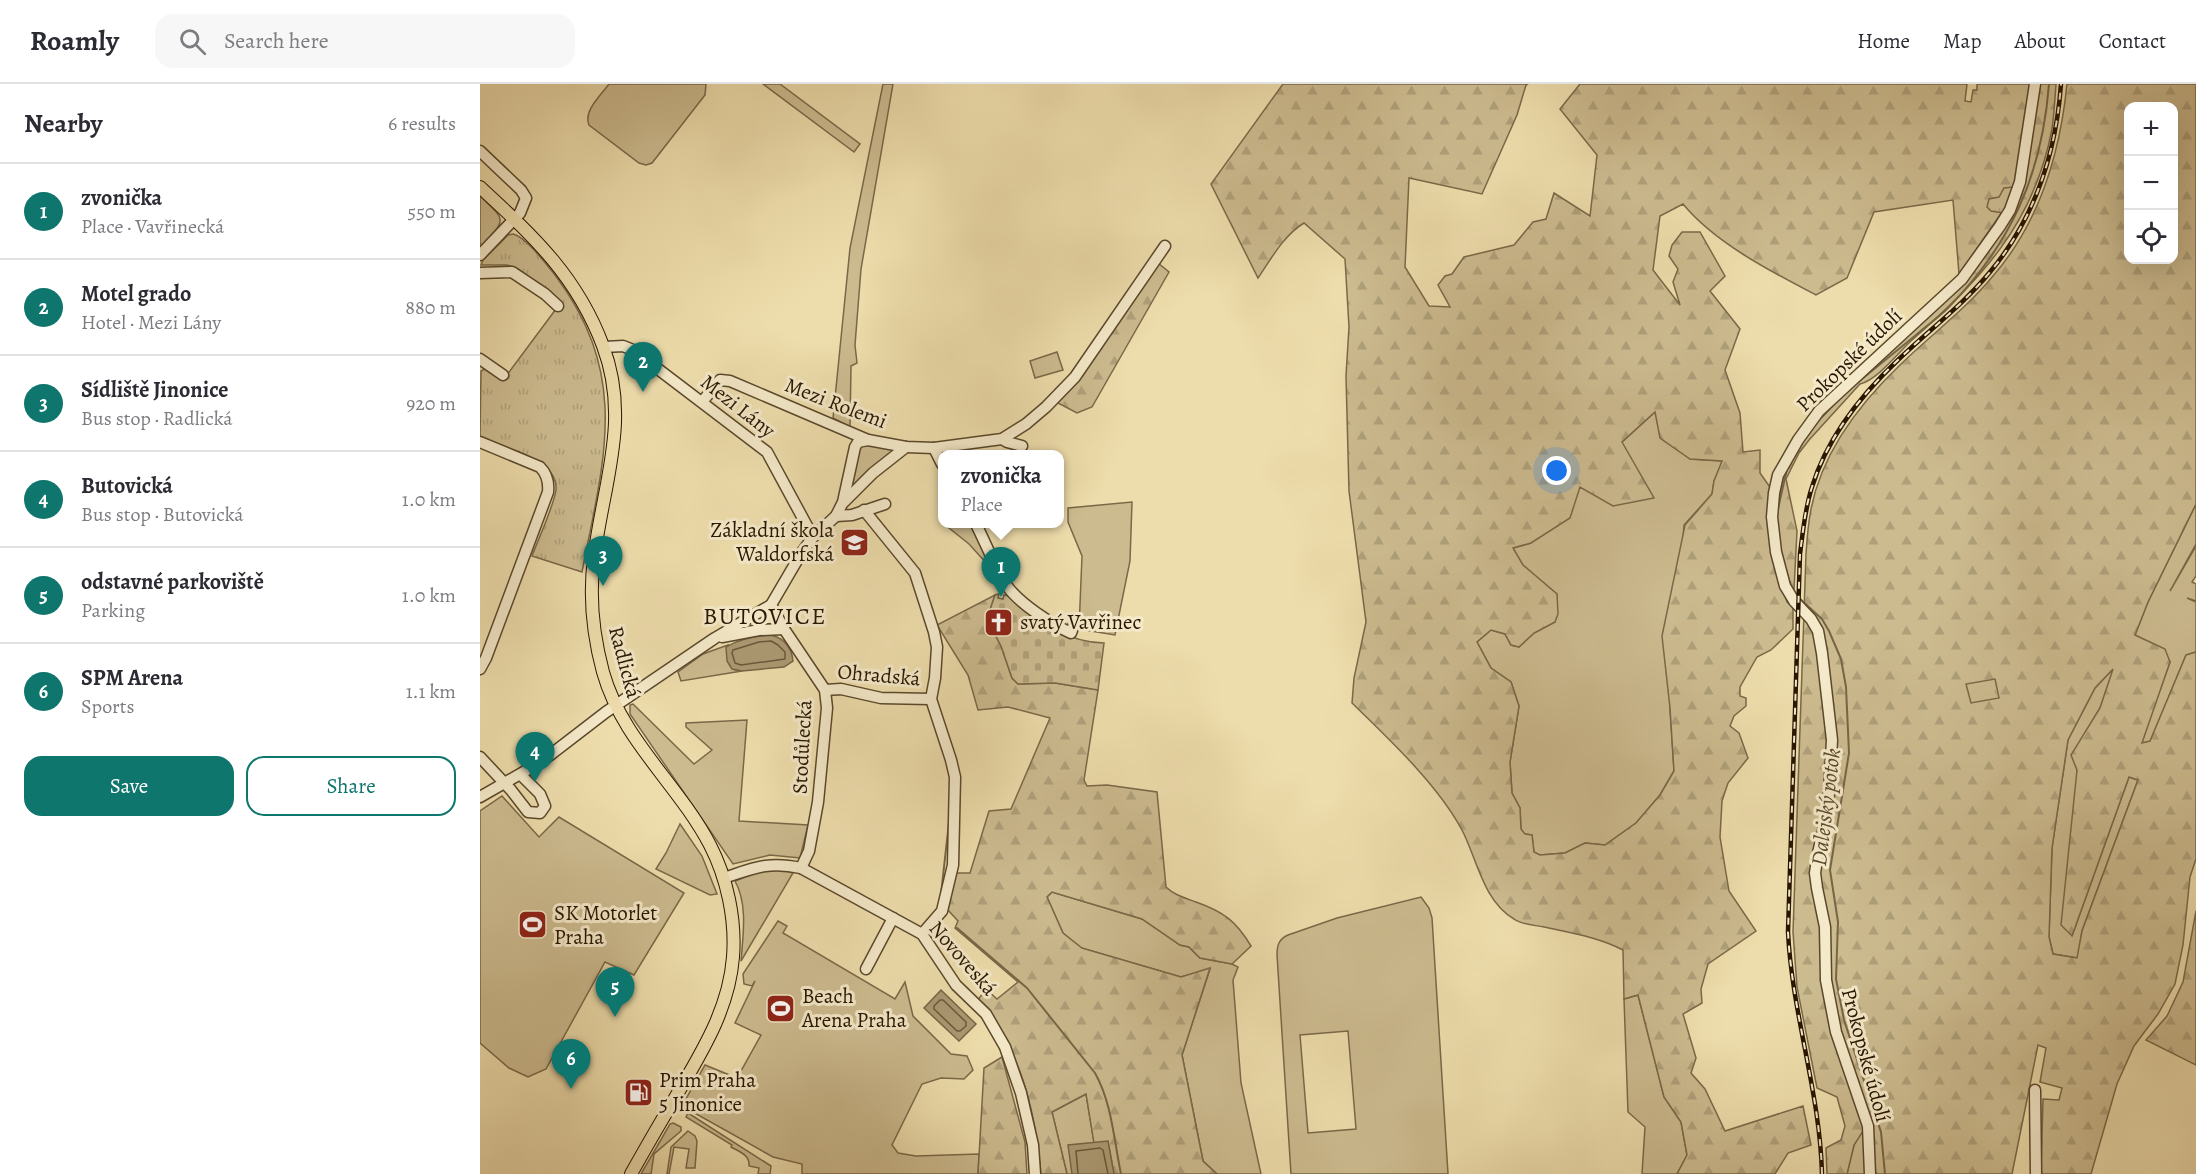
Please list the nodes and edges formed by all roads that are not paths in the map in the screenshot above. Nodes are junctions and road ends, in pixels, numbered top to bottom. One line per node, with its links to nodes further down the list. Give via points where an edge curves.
1 (2036, 84): 46 (street, Prokopské údolí, via 2020,182 2010,210 1988,245 1962,279 1819,411 1797,440 1778,475 1774,493 1776,552 1785,586 1815,625 1822,653 1832,740 1828,810 1818,853 1816,888 1825,927 1826,980 1836,1032 1868,1126)
2 (480, 151): 4 (street, via 525,196)
3 (480, 187): 4 (main road, Radlická)
4 (514, 219): 6 (street); 9 (main road, Radlická, via 577,291)
5 (1166, 246): 13 (street, Mezi Rolemi, via 1075,377 1026,424)
6 (480, 255)
7 (480, 273): 8 (street, via 512,272)
8 (558, 306)
9 (604, 347): 12 (street, Mezi Lány, via 633,350); 33 (main road, Radlická, via 616,422 594,557 592,607 598,650)
10 (480, 358): 11 (street)
11 (503, 375)
12 (702, 402): 14 (street, Mezi Rolemi, via 720,380 730,381); 25 (street, Mezi Lány, via 767,452)
13 (1002, 439): 16 (street); 18 (street, Mezi Rolemi)
14 (868, 440): 17 (street, Mezi Rolemi); 20 (street, via 855,447)
15 (485, 443): 30 (street, via 540,467 548,488)
16 (1022, 446)
17 (906, 447): 18 (street, Mezi Rolemi); 20 (street)
18 (934, 448): 19 (street)
19 (938, 456)
20 (843, 502): 23 (street)
21 (885, 504): 22 (street)
22 (864, 510): 23 (street); 32 (street, via 909,566 920,587 937,647)
23 (836, 516): 25 (street)
24 (978, 528): 27 (street, via 1008,587 1044,618 1071,633)
25 (813, 537): 26 (street)
26 (771, 605): 28 (street, Stodůlecká); 29 (street)
27 (1076, 619)
28 (784, 629): 29 (street); 31 (street, Stodůlecká)
29 (715, 638): 33 (street)
30 (480, 669)
31 (825, 690): 32 (street, Ohradská, via 841,689 881,698); 38 (street, Stodůlecká, via 819,802 809,851)
32 (931, 699): 41 (street, via 955,777 953,865 942,912)
33 (615, 705): 35 (street); 39 (main road, Radlická, via 634,738 700,828)
34 (480, 757): 36 (street)
35 (521, 775): 36 (street); 36 (street, via 542,796 545,806 540,813 528,812)
36 (504, 783): 37 (street)
37 (480, 797)
38 (801, 868): 39 (street, Novoveská, via 781,864 760,866); 40 (street, Novoveská)
39 (724, 878): 44 (main road, Radlická, via 733,928 727,993 708,1041)
40 (893, 918): 41 (street, Novoveská); 42 (street)
41 (922, 934): 45 (street, Novoveská, via 956,985 986,1014 1005,1047 1021,1093)
42 (866, 969)
43 (2035, 1090): 47 (street)
44 (631, 1174)
45 (1035, 1174)
46 (1870, 1174)
47 (2037, 1174)

